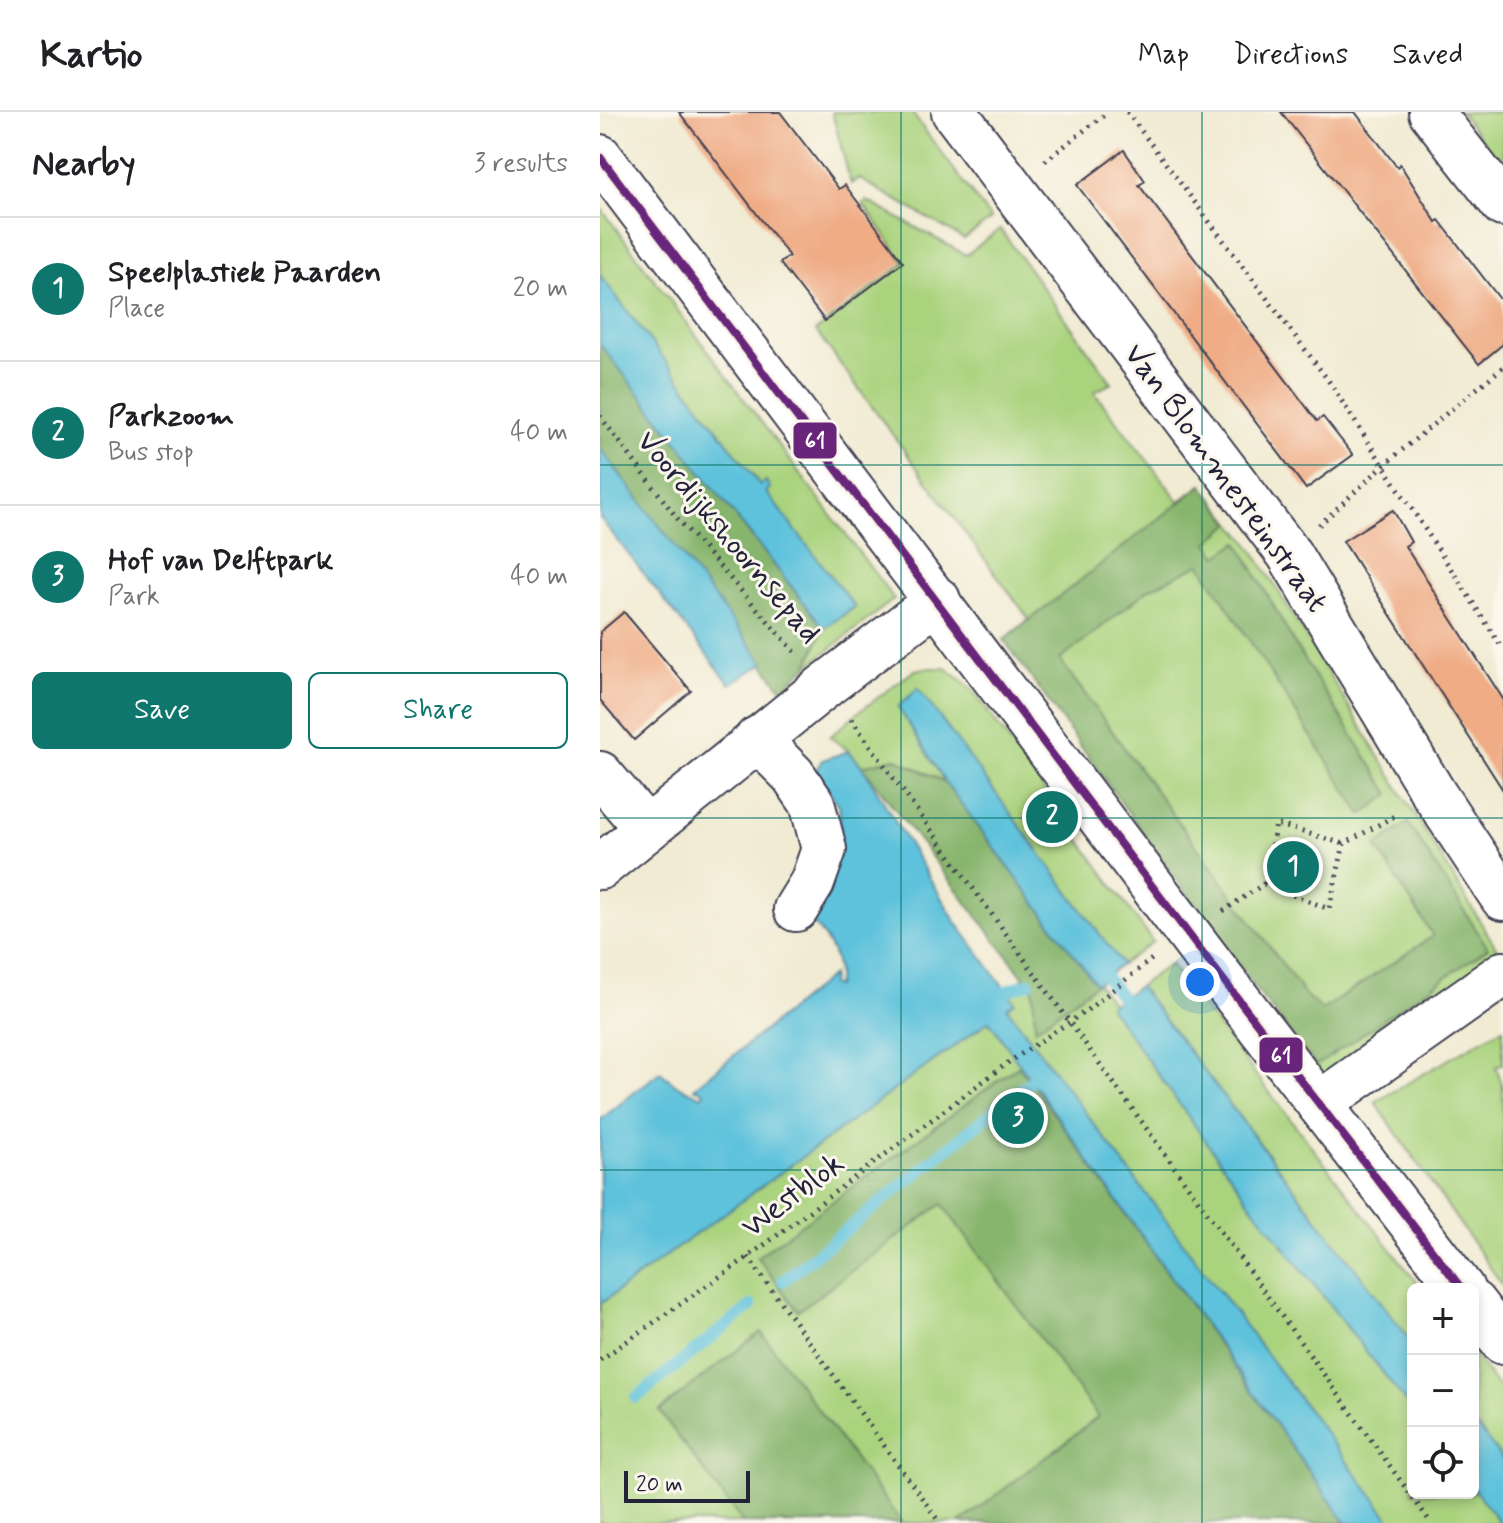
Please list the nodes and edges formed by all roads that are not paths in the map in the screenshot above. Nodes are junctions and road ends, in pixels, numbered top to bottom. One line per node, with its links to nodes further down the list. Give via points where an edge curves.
1 (954, 112): 10 (street, Van Blommesteinstraat, via 1289,554)
2 (1431, 112): 4 (street)
3 (600, 157): 5 (street)
4 (1503, 204)
5 (938, 600): 6 (street); 13 (street)
6 (757, 739): 8 (street); 11 (street, via 812,803 824,849)
7 (600, 774): 8 (street)
8 (647, 829): 9 (street)
9 (600, 867)
10 (1503, 898)
11 (796, 909)
12 (1503, 974): 13 (street)
13 (1319, 1104): 14 (street)
14 (1457, 1283)
15 (1479, 1311): 16 (street)
16 (1503, 1342)

